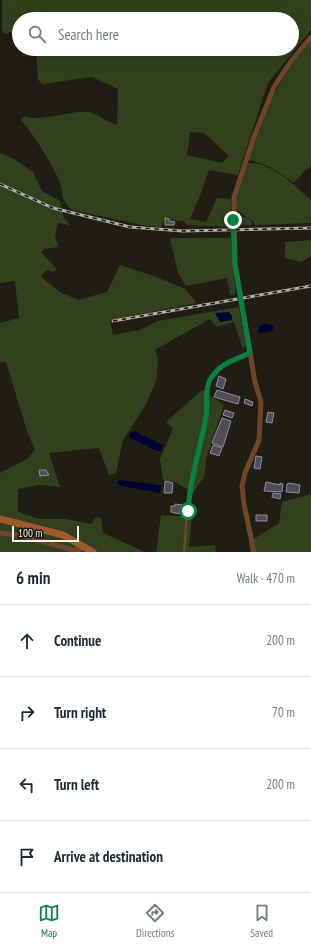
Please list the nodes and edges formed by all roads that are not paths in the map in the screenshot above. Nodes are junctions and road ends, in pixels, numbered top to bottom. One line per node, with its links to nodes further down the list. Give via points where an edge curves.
1 (311, 37): 2 (street)
2 (299, 51)
3 (295, 56): 4 (street, via 270,94 236,192 233,220 235,264)
4 (250, 353): 9 (lane, via 219,368 211,378 205,393 206,415 189,489); 10 (street, via 261,402 261,430 256,452 243,479 242,492)
5 (0, 520): 7 (main road, via 63,535)
6 (0, 533): 7 (street, via 23,536 73,550)
7 (84, 546): 8 (main road)
8 (93, 552)
9 (184, 552)
10 (254, 552)

